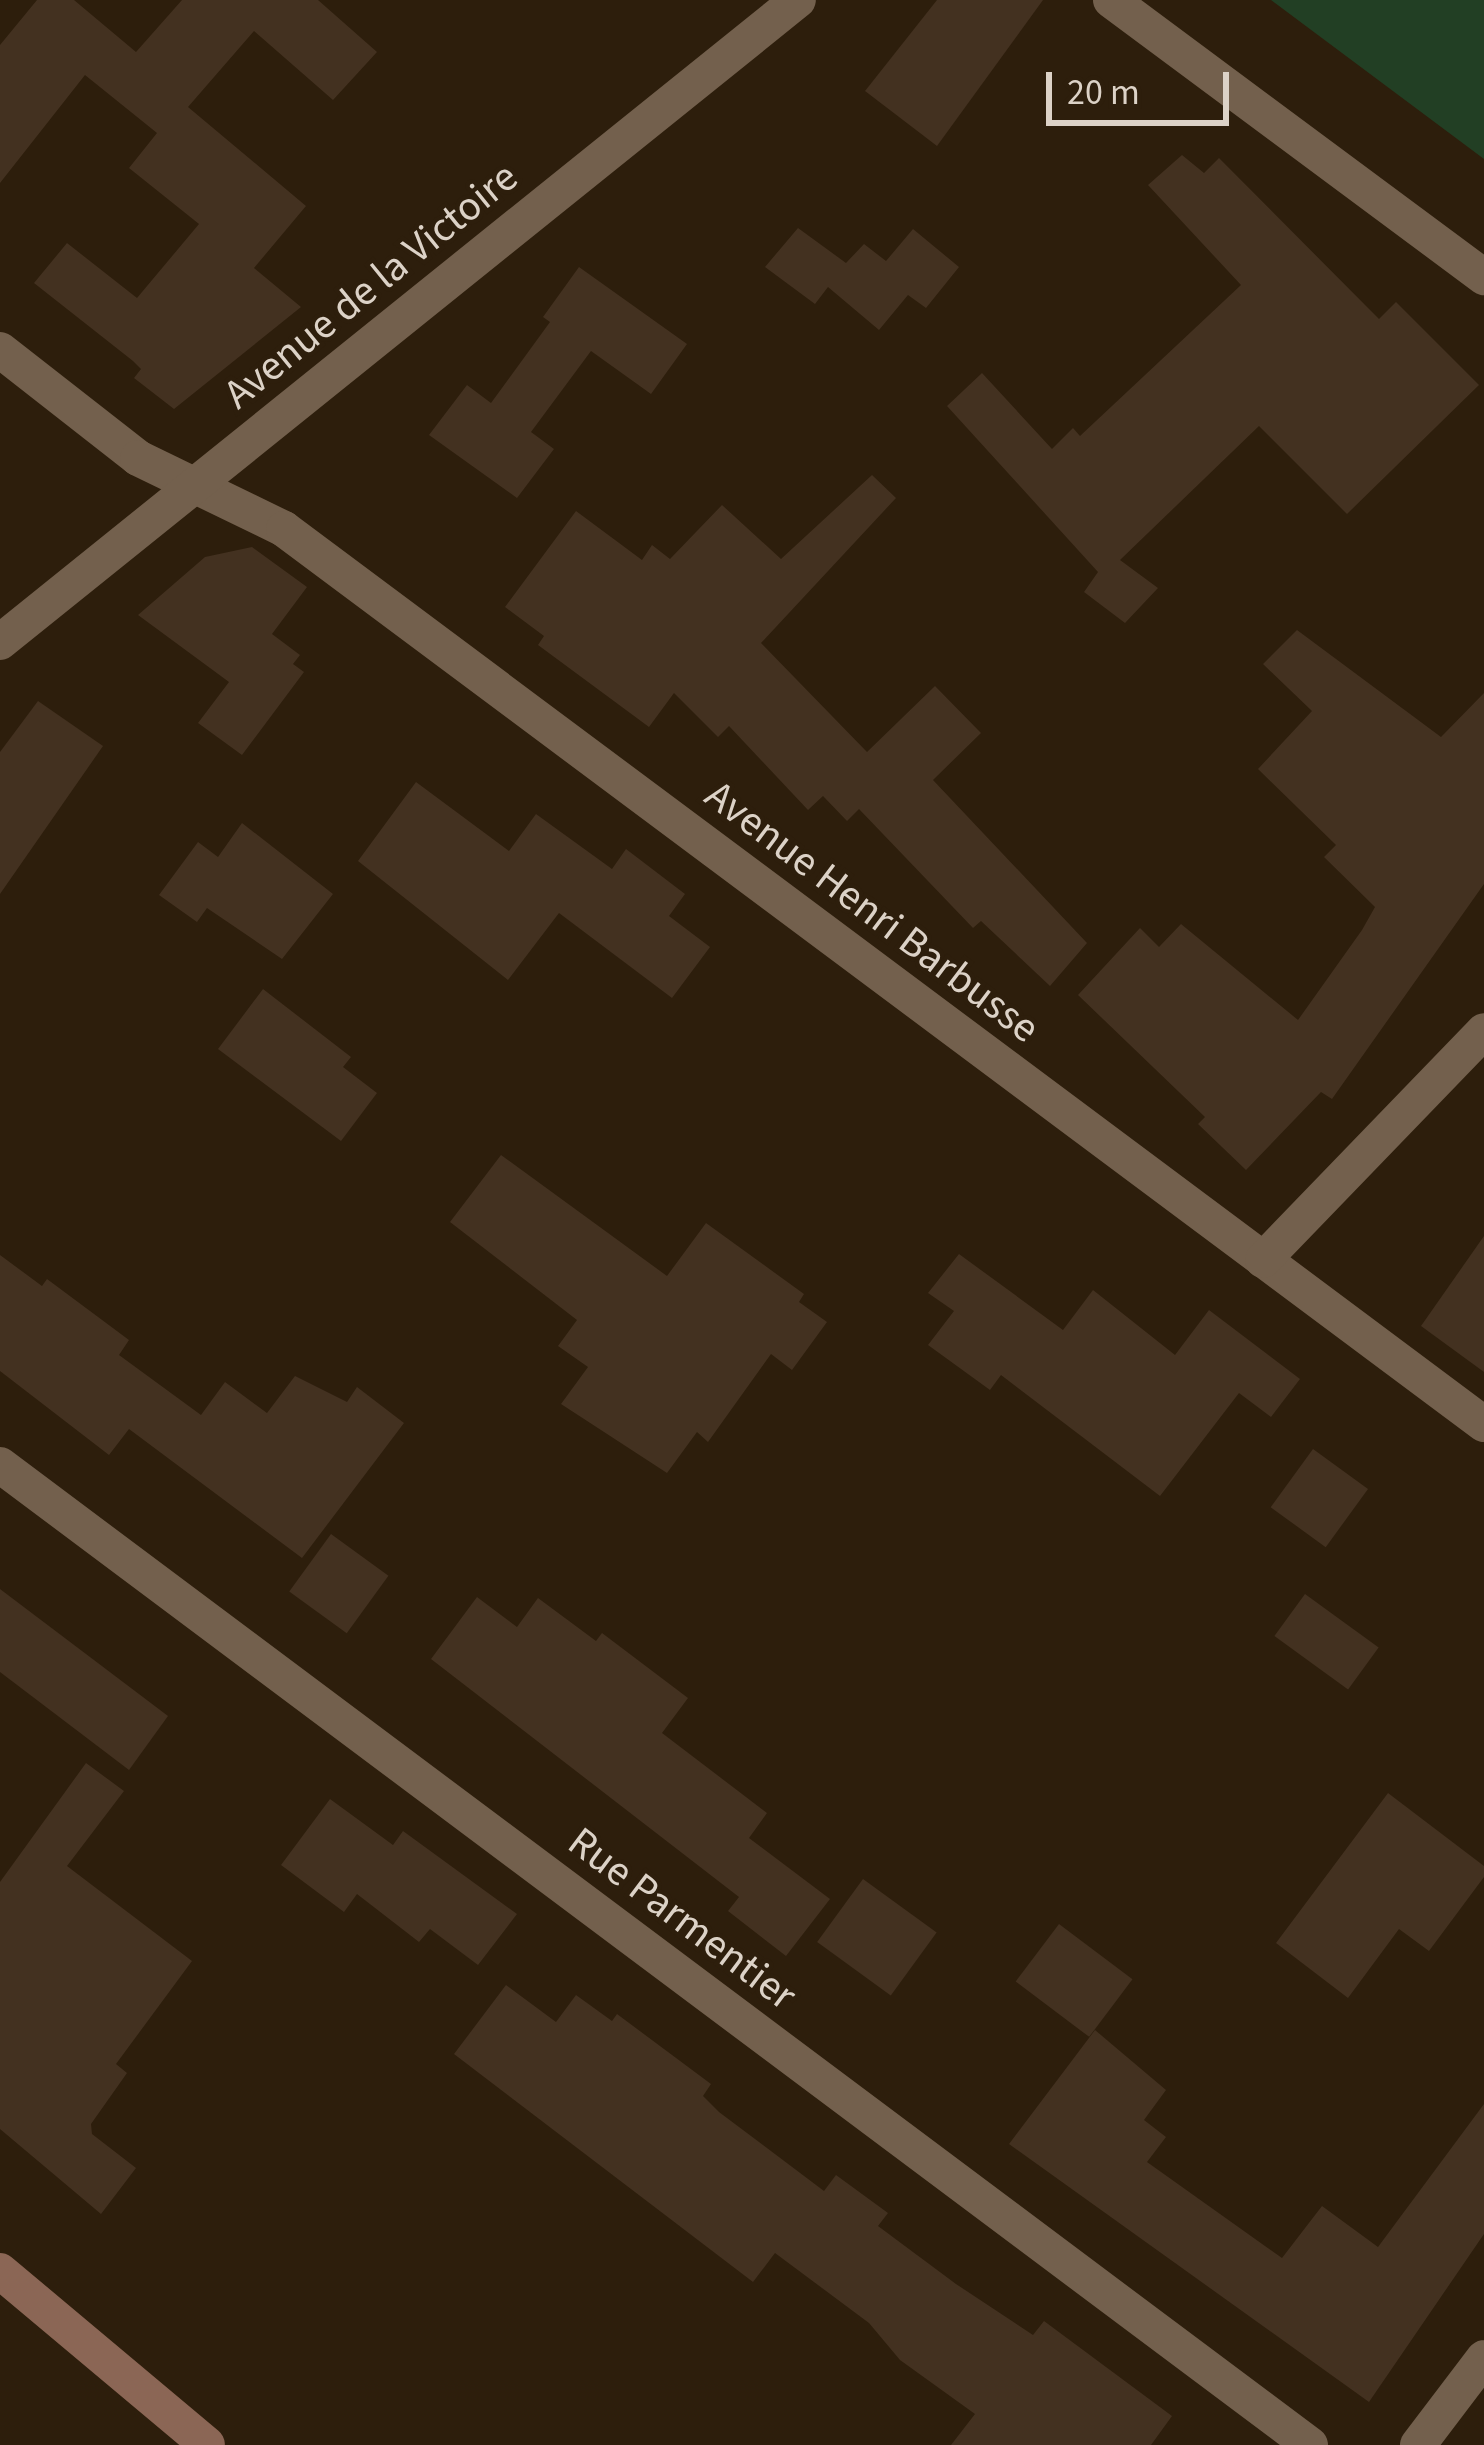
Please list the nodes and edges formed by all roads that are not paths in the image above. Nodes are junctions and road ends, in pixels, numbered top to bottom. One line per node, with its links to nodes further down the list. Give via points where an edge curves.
1 (798, 0): 5 (street, Avenue de la Victoire)
2 (1111, 0): 3 (street)
3 (1484, 277)
4 (0, 350): 5 (street, Avenue Henri Barbusse, via 138,458)
5 (198, 484): 6 (street, Avenue de la Victoire); 8 (street, Avenue Henri Barbusse, via 284,530)
6 (0, 642)
7 (1484, 1031): 8 (street)
8 (1263, 1260): 9 (street, Avenue Henri Barbusse)
9 (1484, 1424)
10 (0, 1465): 14 (street, Rue Parmentier)
11 (0, 2271): 13 (main road)
12 (1484, 2358): 15 (street)
13 (207, 2445)
14 (1310, 2445)
15 (1418, 2445)

